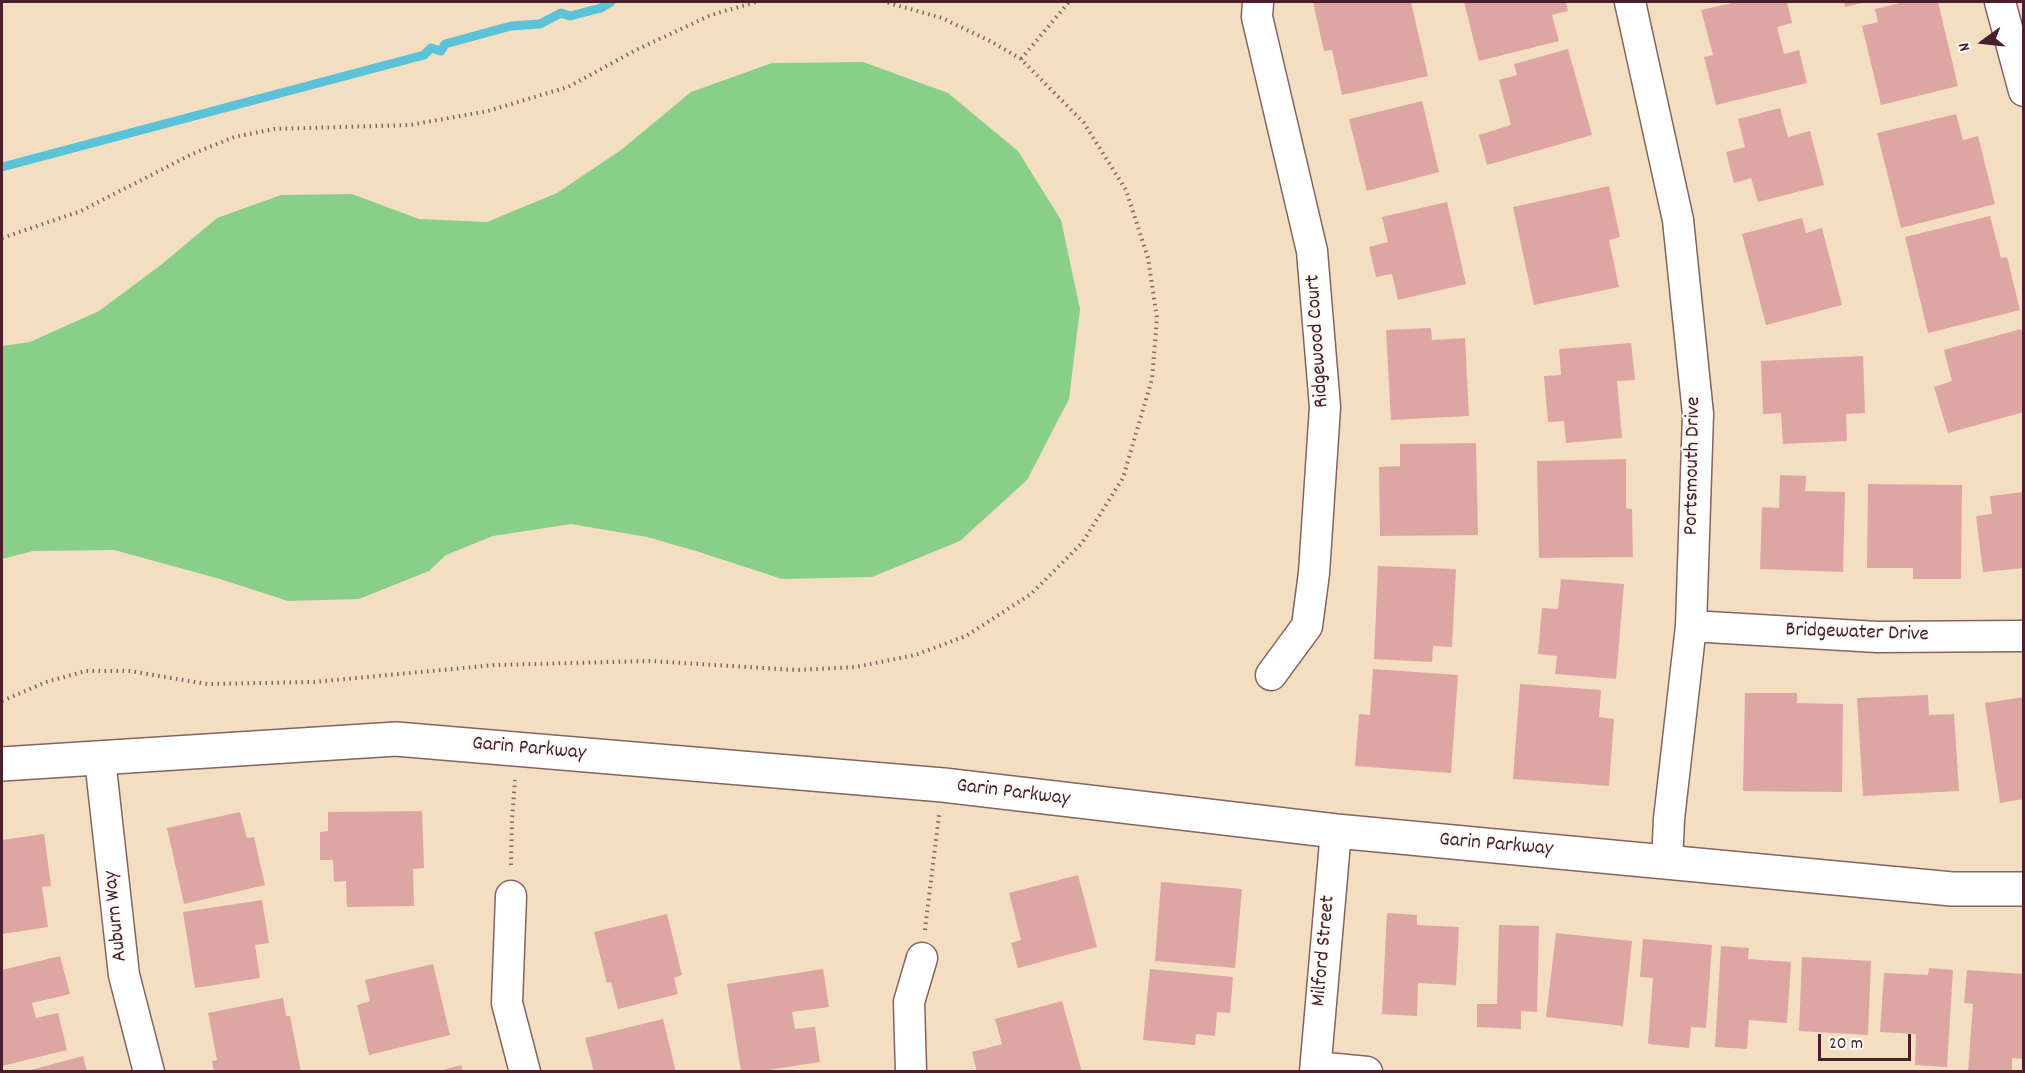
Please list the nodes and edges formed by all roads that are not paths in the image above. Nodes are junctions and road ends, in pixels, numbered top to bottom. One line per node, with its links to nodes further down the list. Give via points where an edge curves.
1 (1258, 2): 7 (street, Ridgewood Court, via 1257,17 1312,251 1325,407 1314,573 1306,626)
2 (1630, 2): 5 (street, Portsmouth Drive, via 1678,220 1698,414)
3 (2000, 2): 4 (street)
4 (2024, 91)
5 (1691, 626): 6 (street, Bridgewater Drive, via 1877,637); 11 (street, Portsmouth Drive)
6 (2024, 636)
7 (1271, 675)
8 (100, 759): 9 (street, Garin Parkway); 10 (street, Garin Parkway, via 396,739 943,785); 16 (street, Auburn Way, via 124,975)
9 (2, 764)
10 (1336, 831): 11 (street, Garin Parkway); 15 (street, Milford Street)
11 (1666, 863): 12 (street, Garin Parkway, via 1952,889)
12 (2024, 889)
13 (511, 896): 17 (street, via 507,1003)
14 (922, 957): 18 (street, via 909,1002)
15 (1315, 1069): 19 (street)
16 (149, 1071)
17 (525, 1071)
18 (911, 1071)
19 (1367, 1071)

